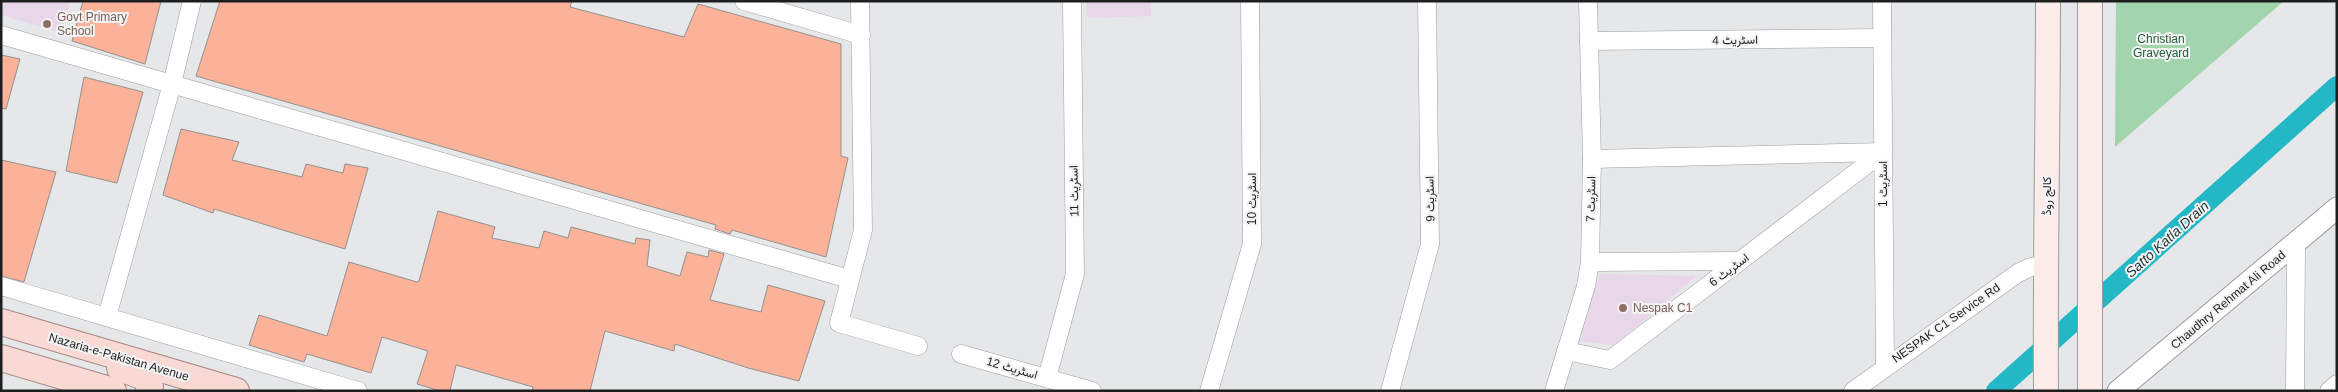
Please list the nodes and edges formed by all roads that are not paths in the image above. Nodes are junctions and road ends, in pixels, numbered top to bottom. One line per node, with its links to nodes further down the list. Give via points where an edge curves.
1 (192, 1): 15 (street)
2 (744, 1): 12 (street)
3 (860, 1): 12 (street)
4 (1072, 1): 34 (street, اسٹریٹ 11, via 1075,274)
5 (1250, 1): 42 (street, اسٹریٹ 10, via 1252,244)
6 (1427, 1): 43 (street, اسٹریٹ 9, via 1430,244)
7 (1588, 1): 14 (street, اسٹریٹ 7)
8 (1882, 1): 13 (street, اسٹریٹ 1)
9 (2048, 1): 22 (main road, کالج روڈ, via 2047,220)
10 (2090, 1): 47 (main road)
11 (1, 35): 15 (street)
12 (861, 36): 23 (street, via 863,230)
13 (1882, 38): 14 (street, اسٹریٹ 4); 16 (street, اسٹریٹ 1)
14 (1589, 41): 17 (street, اسٹریٹ 7)
15 (172, 84): 23 (street); 25 (street)
16 (1883, 152): 17 (street); 20 (street, اسٹریٹ 6); 32 (street, اسٹریٹ 1)
17 (1592, 160): 21 (street, اسٹریٹ 7)
18 (2337, 208): 19 (street, Chaudhry Rehmat Ali Road)
19 (2296, 244): 48 (street, Chaudhry Rehmat Ali Road); 49 (street)
20 (1740, 261): 21 (street); 29 (street, اسٹریٹ 6, via 1610,360)
21 (1590, 262): 29 (street, اسٹریٹ 7)
22 (2038, 266): 32 (street, NESPAK C1 Service Rd, via 2018,273); 46 (main road, کالج روڈ)
23 (850, 279): 28 (street, via 839,323)
24 (1, 286): 25 (street)
25 (107, 317): 40 (street)
26 (1, 322): 39 (main road, Nazaria-e-Pakistan Avenue)
27 (1, 334): 38 (main road, via 131,371 148,382)
28 (918, 346)
29 (1566, 351): 44 (street, اسٹریٹ 7)
30 (961, 354): 34 (street, اسٹریٹ 12)
31 (1, 358): 37 (main road)
32 (1885, 366): 45 (street, NESPAK C1 Service Rd)
33 (1, 371): 36 (main road)
34 (1048, 378): 41 (street, اسٹریٹ 12)
35 (2337, 384): 50 (street)
36 (71, 391)
37 (112, 391)
38 (148, 391)
39 (236, 391)
40 (358, 391)
41 (1092, 391)
42 (1209, 391)
43 (1390, 391)
44 (1554, 391)
45 (1852, 391)
46 (2046, 391)
47 (2090, 391)
48 (2118, 391)
49 (2295, 391)
50 (2328, 391)

